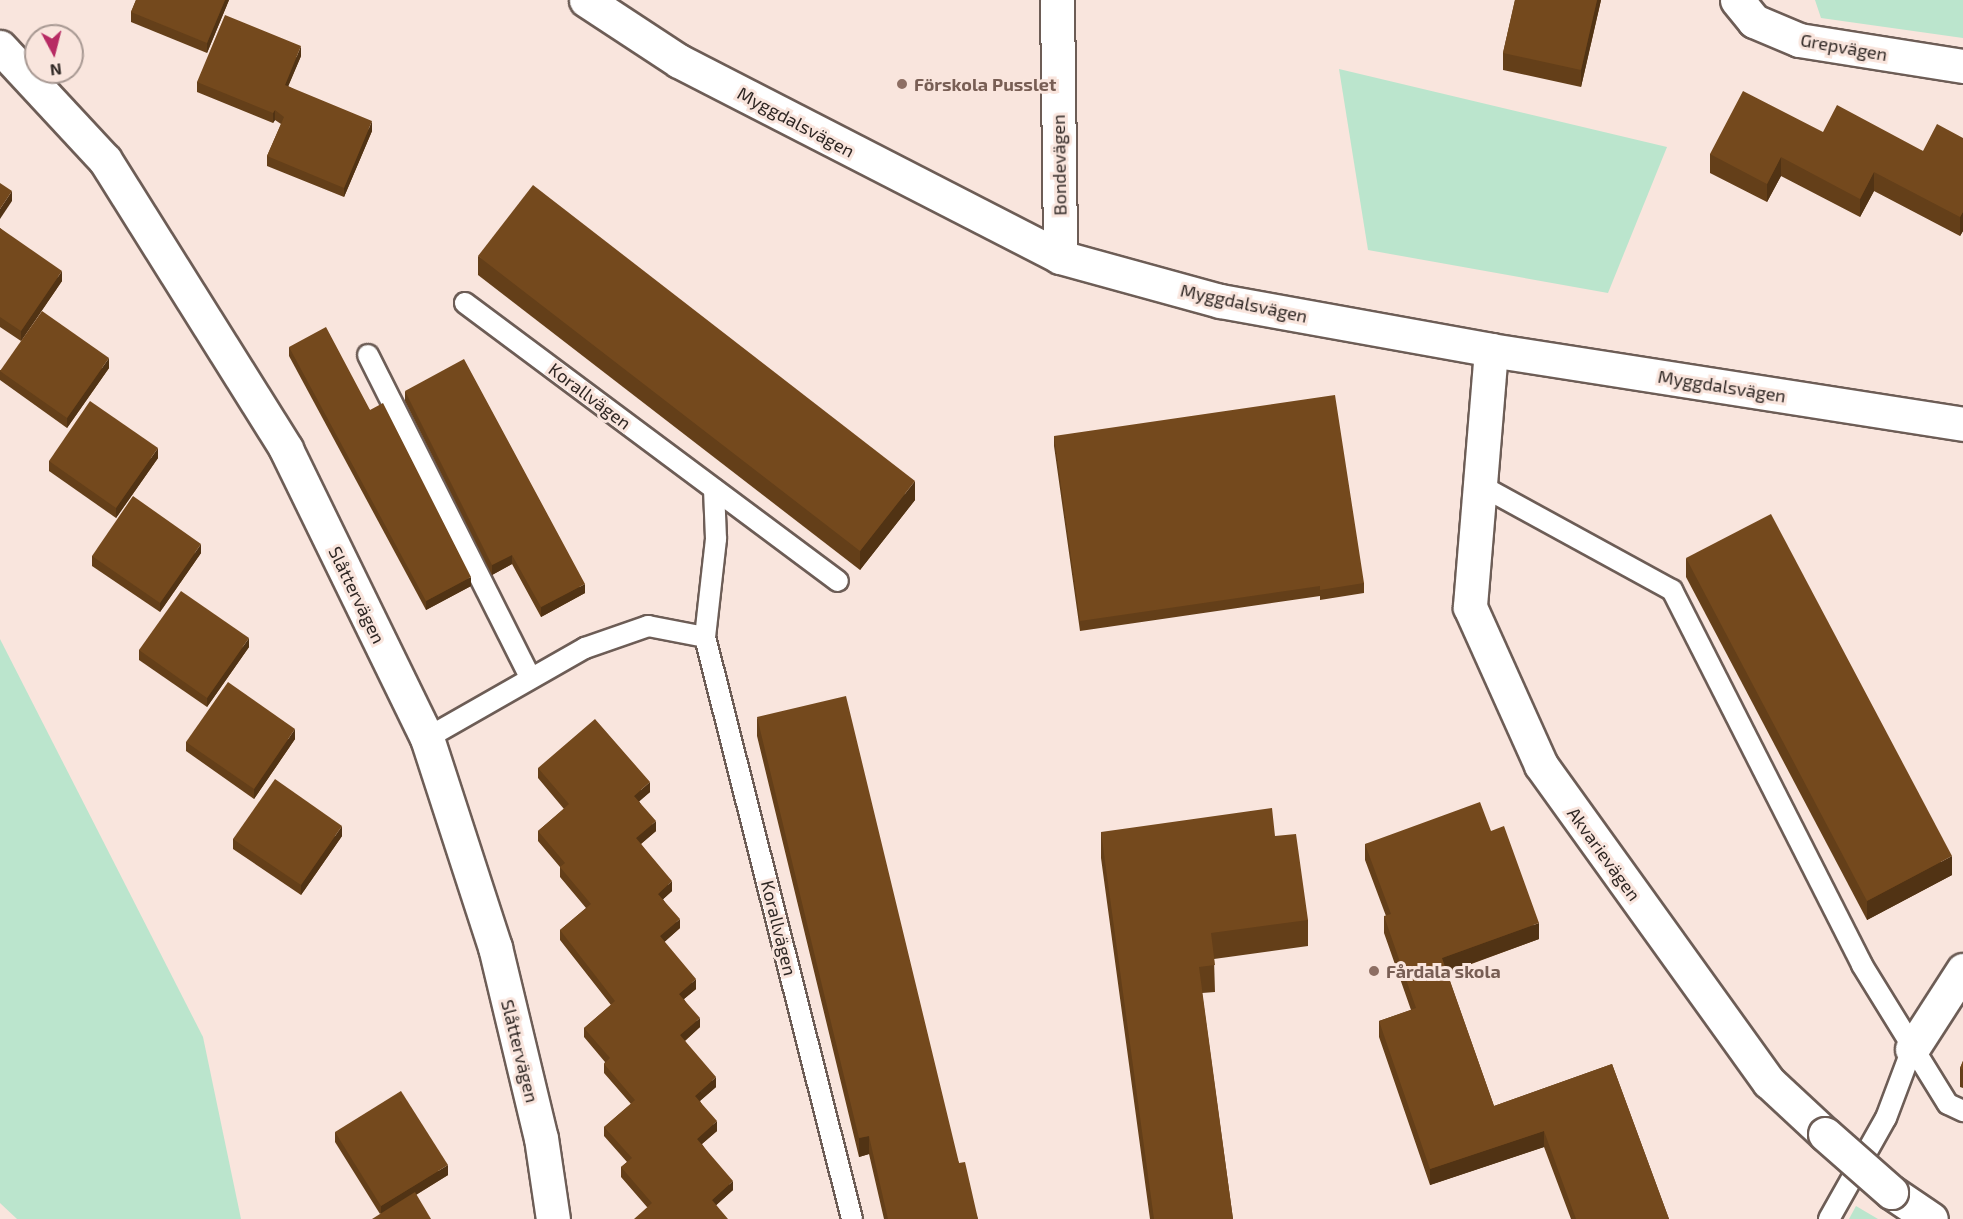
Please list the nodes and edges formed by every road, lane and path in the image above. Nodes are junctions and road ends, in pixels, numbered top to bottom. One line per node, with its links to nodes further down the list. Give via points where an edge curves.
1 (586, 0): 6 (street, Myggdalsvägen, via 679,61)
2 (1056, 0): 6 (street, Bondevägen)
3 (1737, 0): 5 (street, Grepvägen, via 1754,21 1799,40)
4 (0, 47): 16 (street, Slåttervägen, via 105,160 286,449)
5 (1963, 66)
6 (1060, 258): 8 (street, Myggdalsvägen, via 1220,301)
7 (465, 303): 12 (lane, Korallvägen)
8 (1491, 350): 10 (street, Myggdalsvägen); 11 (street, Akvarievägen)
9 (368, 355): 15 (lane)
10 (1963, 424)
11 (1480, 485): 18 (lane, via 1672,590 1862,965); 23 (street, Akvarievägen, bridge, via 1470,607 1541,765 1769,1082 1891,1192)
12 (714, 489): 13 (lane, Korallvägen); 14 (lane, Korallvägen, via 716,539)
13 (838, 581)
14 (705, 637): 15 (lane, via 648,626 585,648); 21 (lane, Korallvägen)
15 (530, 677): 16 (lane)
16 (427, 738): 20 (street, Slåttervägen, via 495,947 541,1138)
17 (1963, 970): 18 (street)
18 (1912, 1049): 19 (lane, via 1948,1104); 22 (lane, via 1886,1118)
19 (1963, 1111)
20 (553, 1219)
21 (852, 1219)
22 (1829, 1219)
23 (1931, 1219)

